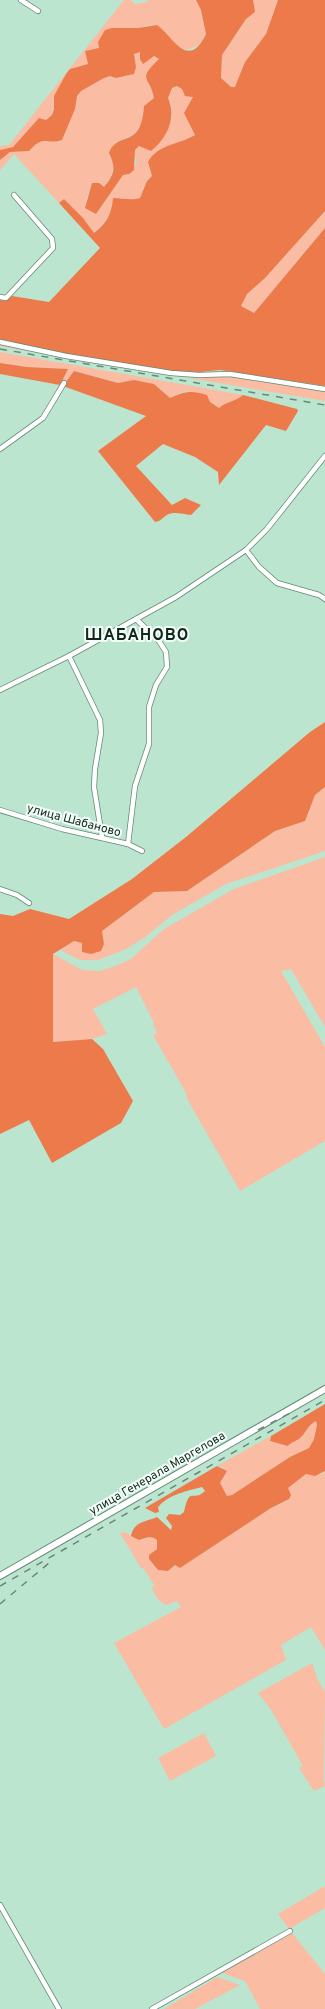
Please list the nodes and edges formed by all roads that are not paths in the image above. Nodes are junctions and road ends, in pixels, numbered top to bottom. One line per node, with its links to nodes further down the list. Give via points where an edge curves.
1 (21, 0): 2 (street)
2 (38, 11)
3 (14, 195): 4 (street, via 52,239 53,248 6,298)
4 (0, 297)
5 (0, 342): 7 (street, via 66,356 171,373 230,374)
6 (64, 383): 8 (street, via 43,418)
7 (325, 389)
8 (0, 449)
9 (325, 456): 10 (street, via 267,529)
10 (246, 550): 11 (street, via 259,567 277,583); 12 (street, via 176,597)
11 (325, 599)
12 (136, 619): 13 (street); 17 (street, via 159,641 166,652 167,667 156,685 149,707 149,744 135,786)
13 (69, 656): 14 (street); 16 (street, via 100,720 101,733 94,787)
14 (0, 690)
15 (0, 810): 16 (street, улица Шабаново, via 62,829)
16 (102, 837): 17 (street, улица Шабаново)
17 (128, 844): 18 (street, улица Шабаново)
18 (142, 851)
19 (0, 889): 20 (street)
20 (29, 903)
21 (325, 1389): 22 (main road, улица Генерала Маргелова)
22 (0, 1576)
23 (0, 1905): 25 (street)
24 (290, 1931): 26 (street)
25 (59, 2009)
26 (152, 2009)

